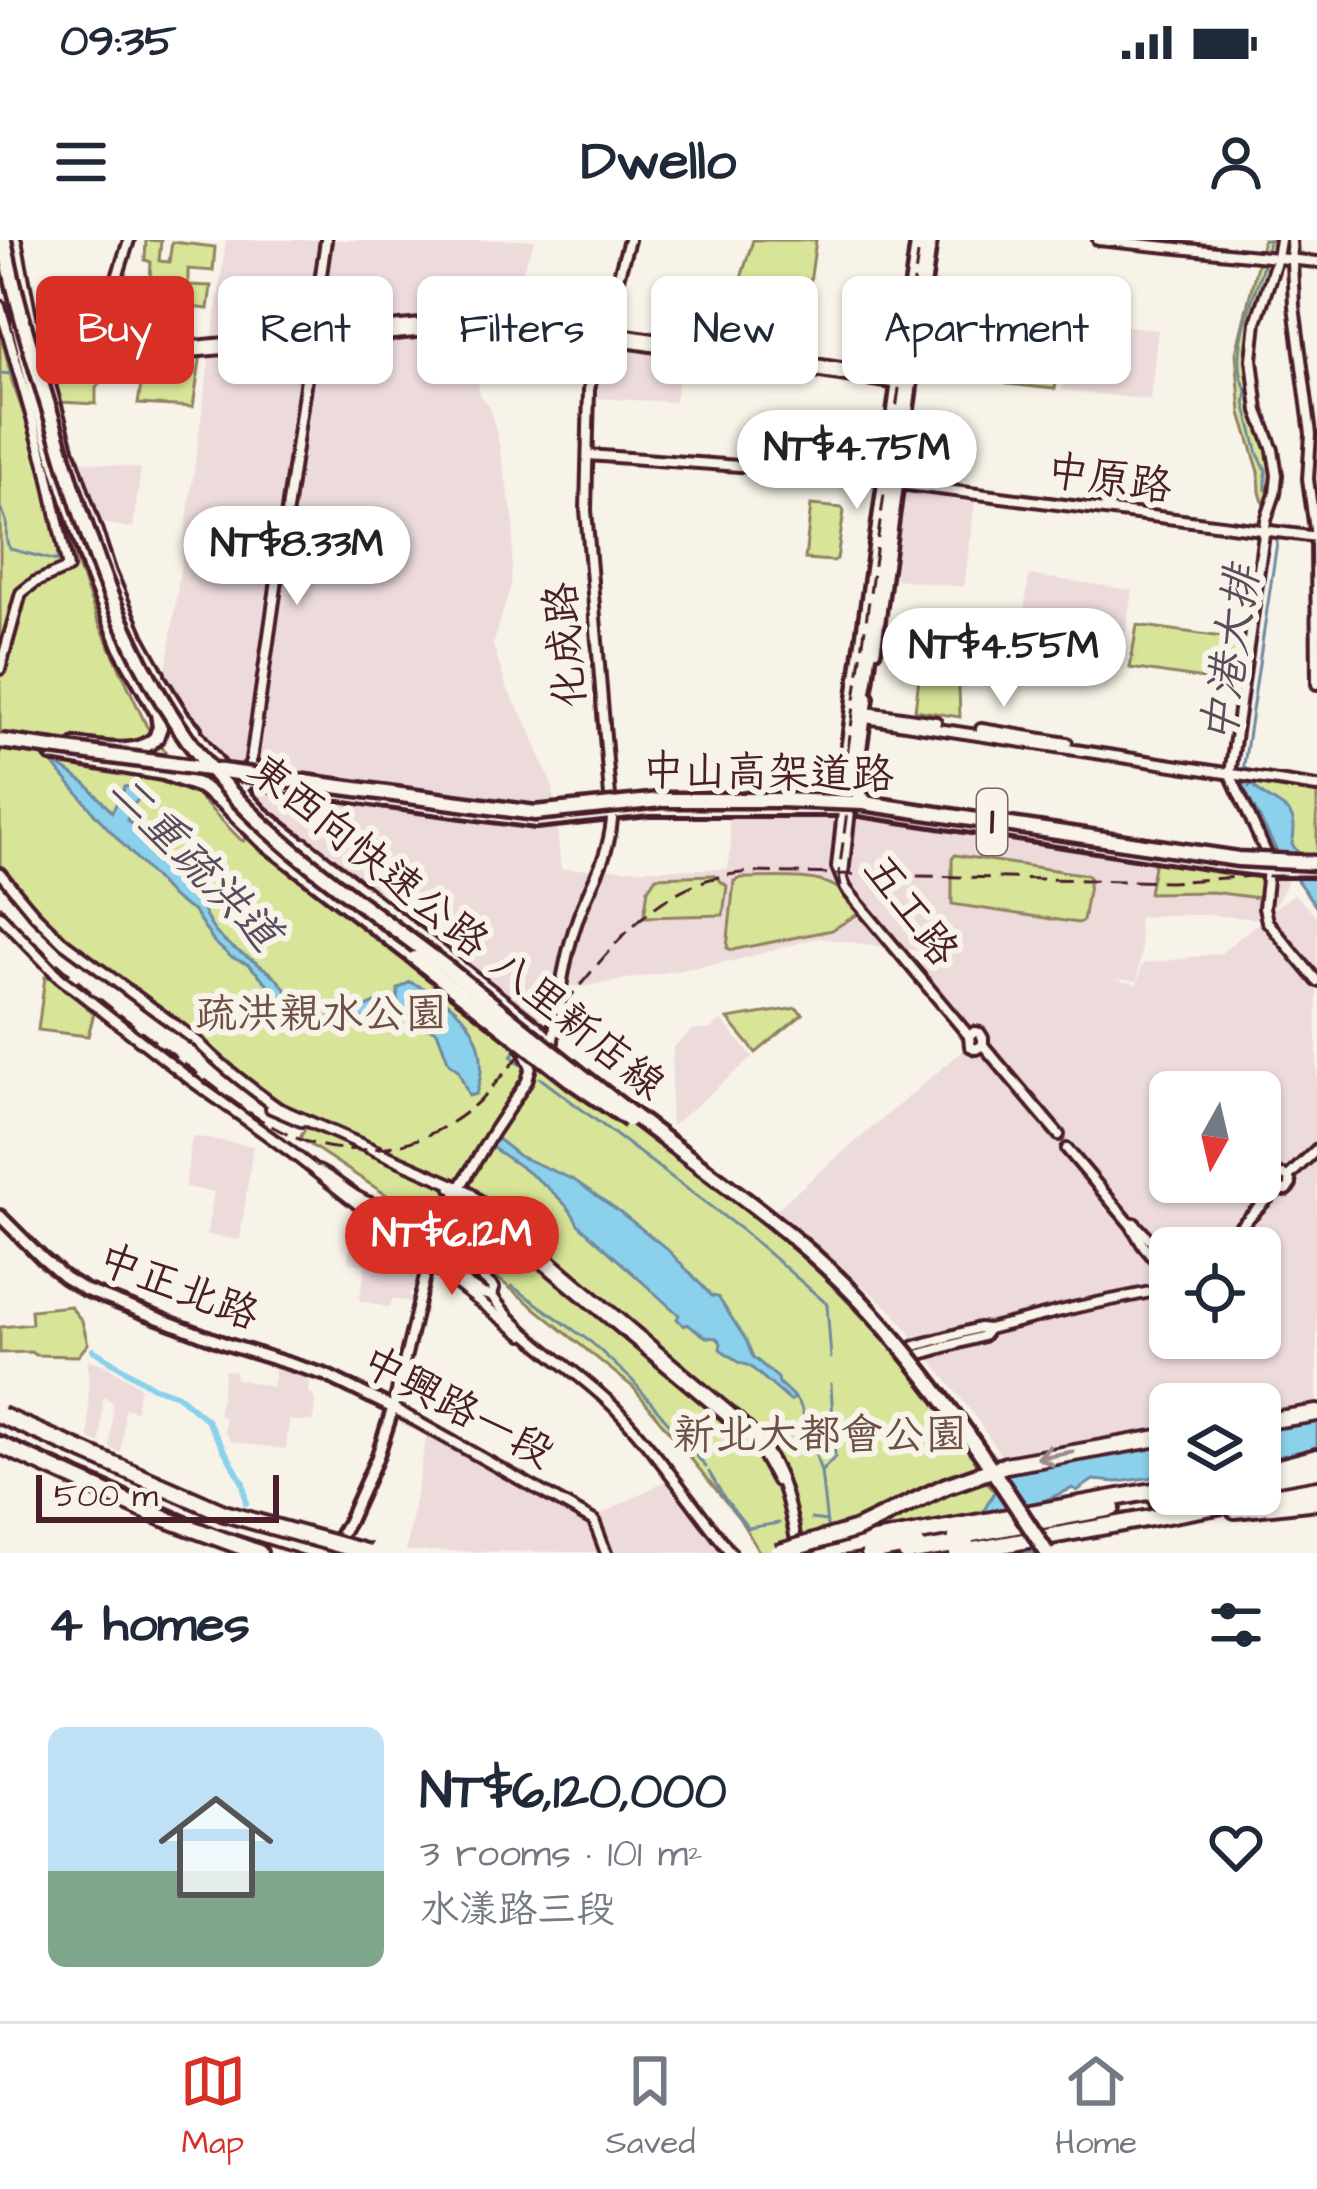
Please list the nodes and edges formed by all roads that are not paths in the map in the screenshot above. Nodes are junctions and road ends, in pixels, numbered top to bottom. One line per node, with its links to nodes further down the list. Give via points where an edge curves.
1 (8, 240): 16 (highway, 東西向快速公路 八里新店線, bridge); 18 (street); 24 (highway, 東西向快速公路 八里新店線, bridge, via 22,321)
2 (129, 240): 11 (street)
3 (326, 240): 12 (street)
4 (628, 240): 13 (street, 化成路)
5 (925, 240): 14 (main road)
6 (1098, 240): 8 (street)
7 (1285, 240): 8 (street); 9 (street)
8 (1277, 258): 9 (street); 28 (street, via 1256,373 1277,476)
9 (1293, 260): 10 (street); 29 (street)
10 (1317, 262)
11 (118, 276)
12 (321, 276)
13 (618, 276)
14 (920, 276)
15 (0, 306): 33 (street, via 68,568 21,593)
16 (17, 318): 31 (highway, bridge); 58 (highway, 東西向快速公路 八里新店線, bridge, via 103,594 191,754 269,840)
17 (627, 338): 19 (street)
18 (36, 346)
19 (842, 371)
20 (47, 384): 27 (street)
21 (305, 384): 43 (street)
22 (590, 384): 25 (street, 化成路)
23 (906, 384): 26 (main road)
24 (56, 430): 36 (highway, bridge, via 111,584 153,671); 56 (highway, 東西向快速公路 八里新店線, bridge, via 118,616 199,756 274,835)
25 (588, 455): 26 (street, 中原路); 47 (street, 化成路)
26 (892, 481): 28 (street, 中原路); 30 (main road); 32 (main road)
27 (82, 490): 36 (street, via 139,638); 39 (street, via 136,645)
28 (1268, 531): 29 (street, 中原路); 41 (street)
29 (1316, 537): 34 (street)
30 (880, 555): 32 (main road); 46 (main road); 46 (main road, via 842,783); 49 (highway, bridge, via 850,780 869,804)
31 (88, 563): 37 (highway, bridge, via 158,713 156,738 122,750); 39 (highway, bridge, via 159,700)
32 (874, 650): 35 (main road)
33 (1, 665)
34 (1317, 684)
35 (866, 715): 41 (street); 46 (main road)
36 (194, 730): 43 (street)
37 (0, 743): 38 (highway, 1, bridge); 40 (highway, 1, bridge)
38 (52, 754): 40 (highway, 1, bridge); 54 (highway, bridge, via 200,786)
39 (207, 754): 43 (street)
40 (219, 770): 44 (highway, 中山高架道路 / 1, bridge); 45 (highway, bridge); 47 (highway, 中山高架道路 / 1, bridge, via 534,819)
41 (1234, 772): 42 (street); 50 (street)
42 (1317, 784)
43 (244, 785): 45 (main road, 1); 54 (highway, bridge, via 266,831); 56 (highway, bridge, via 261,814); 57 (street)
44 (355, 788): 48 (highway, bridge, via 538,815); 51 (highway, 中山高架道路 / 1, bridge, via 544,813 661,800 877,804)
45 (387, 795): 47 (main road, 1, via 536,821); 48 (main road, 1)
46 (847, 805): 47 (highway, bridge); 47 (main road, 1, via 727,798); 50 (main road, 1); 59 (street, 五工路, via 836,868 846,890 971,1034 981,1034 981,1046)
47 (613, 807): 48 (main road, 1); 49 (highway, 中山高架道路 / 1, bridge); 57 (street, 化成路, via 605,858 570,942)
48 (579, 808)
49 (908, 814): 51 (highway, 中山高架道路 / 1, bridge, via 1234,862)
50 (1275, 864): 51 (main road, 1, bridge); 55 (street, via 1268,922)
51 (1313, 865)
52 (0, 877): 62 (street, via 59,945 277,1113)
53 (0, 920): 61 (street, via 82,1000)
54 (415, 958): 58 (highway, bridge)
55 (1317, 980)
56 (529, 1034): 104 (highway, 東西向快速公路 八里新店線, bridge, via 843,1282 952,1409)
57 (553, 1042): 62 (street, via 499,1009 491,1015 531,1067)
58 (633, 1122): 104 (highway, 東西向快速公路 八里新店線, bridge, via 844,1291 934,1393)
59 (1060, 1144): 67 (street); 68 (street)
60 (1317, 1149): 65 (street, via 1288,1177 1287,1190 1276,1190)
61 (310, 1169): 63 (street); 69 (street)
62 (460, 1190): 66 (street); 98 (street, via 748,1427 778,1469)
63 (375, 1204): 66 (street); 69 (street)
64 (0, 1216): 75 (main road, 中正北路, via 73,1284)
65 (1240, 1227)
66 (433, 1233): 72 (street, via 494,1288)
67 (1149, 1239)
68 (1149, 1252)
69 (429, 1260): 70 (street); 76 (street); 77 (street)
70 (475, 1288): 72 (street); 73 (street)
71 (1149, 1292): 74 (street, via 979,1328)
72 (491, 1296): 73 (street)
73 (501, 1307): 76 (street)
74 (918, 1350)
75 (285, 1364): 77 (main road, 中興路一段)
76 (563, 1364): 96 (street, via 612,1406)
77 (393, 1408): 93 (main road); 95 (street, 中興路一段, via 594,1520)
78 (1317, 1413): 80 (highway)
79 (0, 1415): 94 (highway, bridge, via 224,1513)
80 (1281, 1419)
81 (0, 1429): 92 (highway, via 243,1538); 93 (highway, via 219,1520)
82 (1149, 1440): 97 (highway, one-way to 97, bridge, via 1006,1465 857,1529)
83 (0, 1445): 91 (highway)
84 (1317, 1467): 85 (highway)
85 (1281, 1475)
86 (1149, 1493): 99 (highway)
87 (1317, 1494): 88 (highway); 102 (highway); 103 (highway)
88 (1281, 1498)
89 (1149, 1501): 100 (highway)
90 (1149, 1509): 101 (highway)
91 (259, 1553)
92 (296, 1553)
93 (328, 1553)
94 (369, 1553)
95 (606, 1553)
96 (731, 1553)
97 (777, 1553)
98 (796, 1553)
99 (808, 1553)
100 (869, 1553)
101 (906, 1553)
102 (957, 1553)
103 (976, 1553)
104 (1043, 1553)

